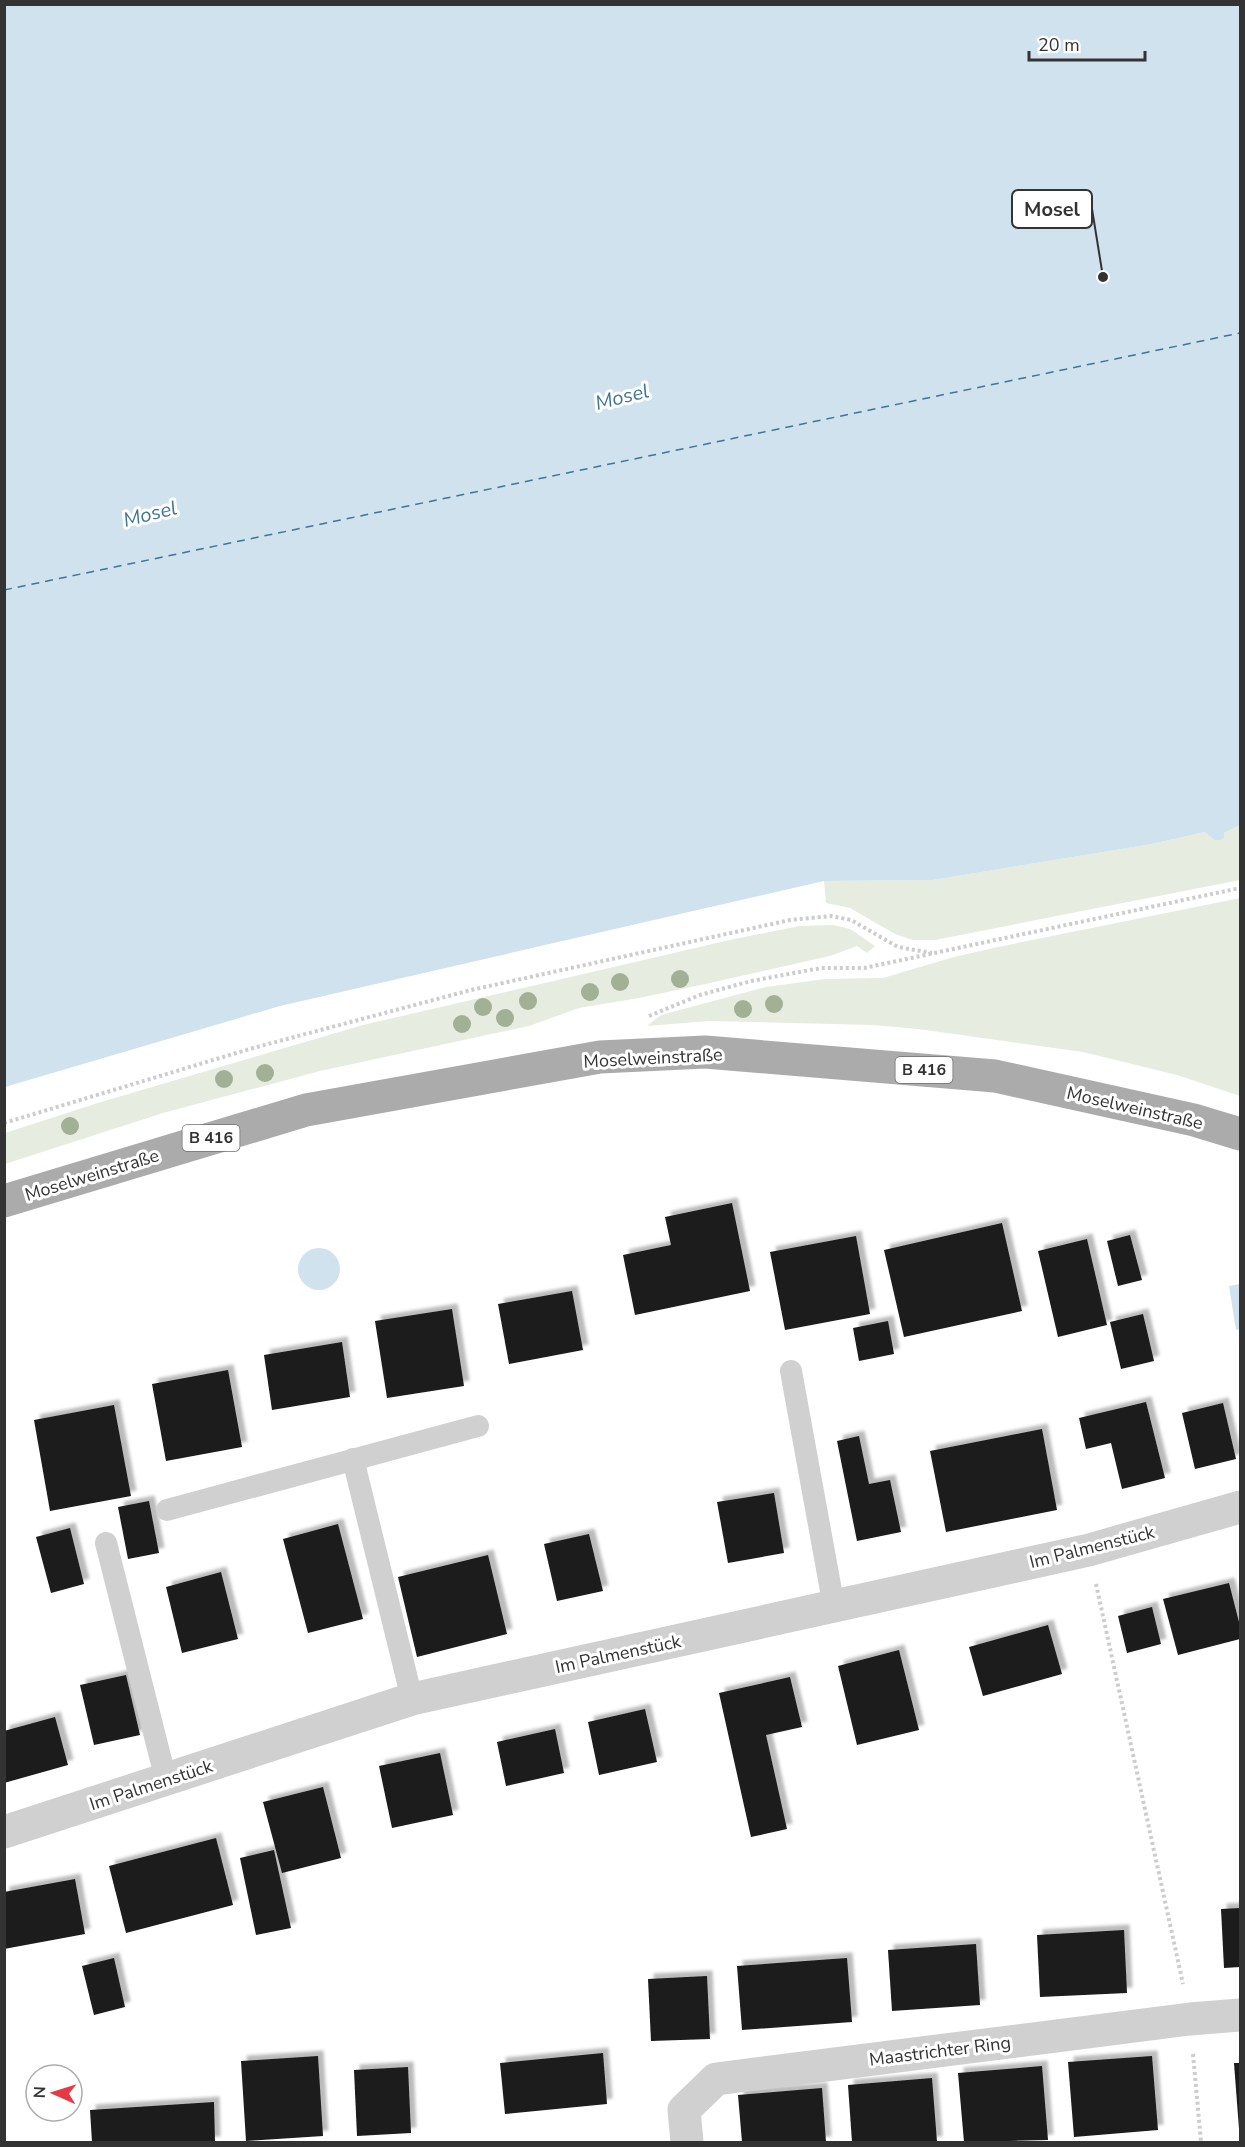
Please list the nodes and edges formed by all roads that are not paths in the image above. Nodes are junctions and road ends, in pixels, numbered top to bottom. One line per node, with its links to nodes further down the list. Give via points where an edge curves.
1 (1240, 1134): 2 (main road, Moselweinstraße / B 416, via 1194,1120 995,1076 705,1052 600,1057 306,1110)
2 (4, 1201)
3 (791, 1371): 9 (lane)
4 (478, 1426): 5 (lane)
5 (354, 1459): 7 (lane); 10 (lane)
6 (1240, 1507): 9 (street, Im Palmenstück, via 1089,1550)
7 (167, 1510)
8 (106, 1543): 11 (lane)
9 (834, 1606): 10 (street, Im Palmenstück)
10 (412, 1699): 11 (street, Im Palmenstück)
11 (166, 1779): 12 (street, Im Palmenstück)
12 (4, 1833)
13 (1240, 2015): 14 (street, Maastrichter Ring, via 716,2079 684,2110)
14 (687, 2142)

